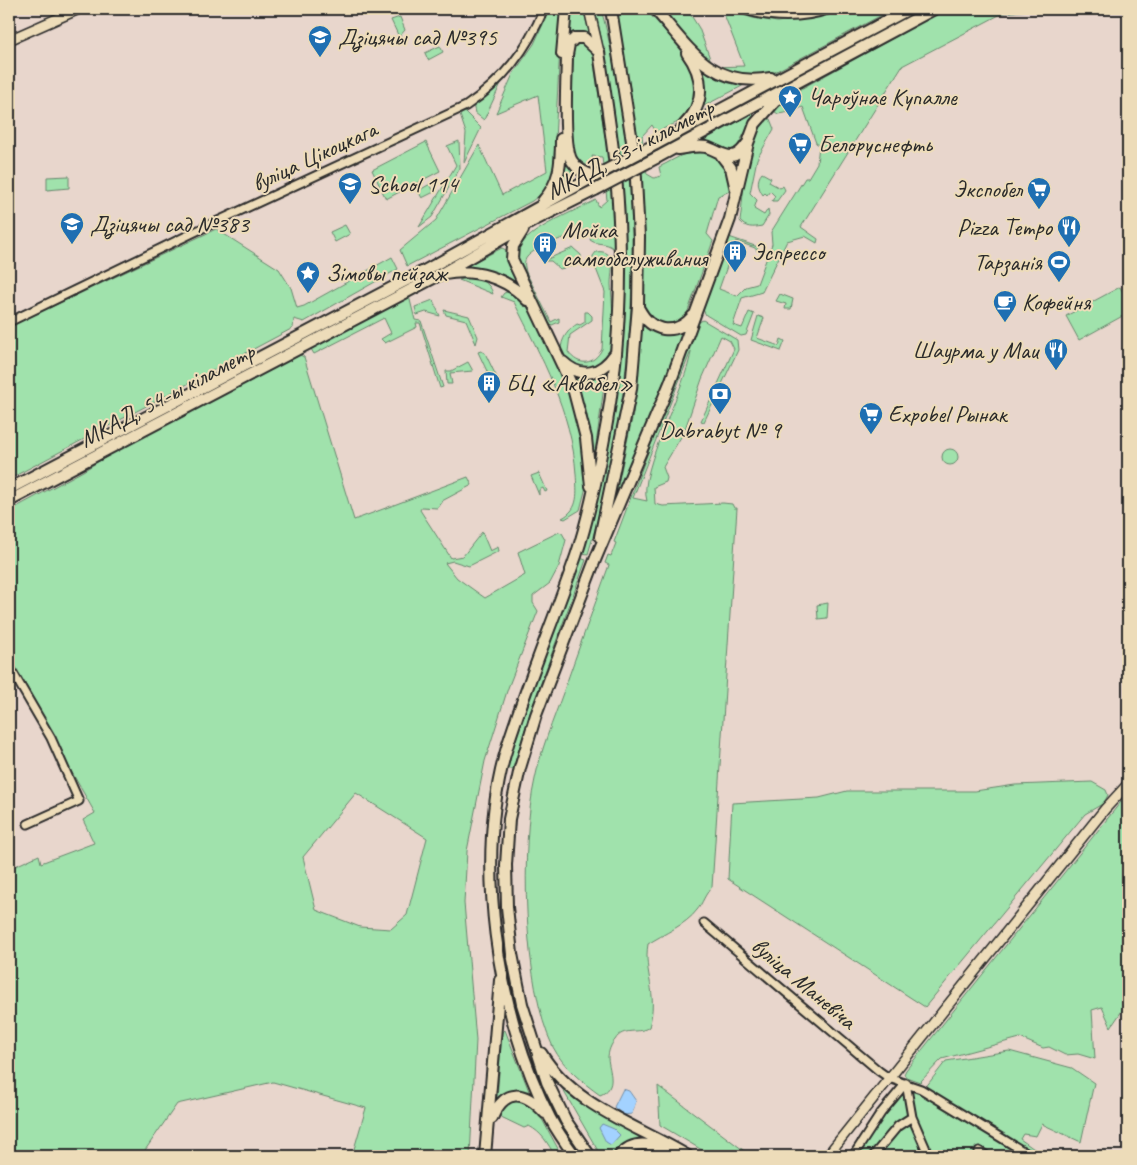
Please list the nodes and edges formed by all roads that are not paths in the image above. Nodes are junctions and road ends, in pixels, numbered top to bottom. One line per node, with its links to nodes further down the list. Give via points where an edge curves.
1 (79, 9): 13 (main road)
2 (544, 9): 31 (street, вуліца Цікоцкага, via 535,31 510,69 466,106)
3 (566, 9): 24 (highway, via 560,174 555,187)
4 (589, 9): 15 (main road)
5 (606, 9): 14 (main road)
6 (611, 9): 14 (highway)
7 (649, 9): 18 (highway, via 689,55 701,80 702,93 692,118)
8 (655, 9): 16 (highway, via 709,68 729,77 747,80)
9 (743, 9): 10 (street, via 775,16 805,15)
10 (830, 9)
11 (909, 9): 16 (highway, МКАД, 53-і кіламетр)
12 (934, 9): 17 (highway, МКАД, 53-і кіламетр)
13 (9, 40)
14 (616, 46): 27 (highway, via 635,160)
15 (599, 52): 22 (highway, via 584,38 575,38 569,44 567,55 570,156 577,167); 32 (highway, via 616,175 620,269)
16 (782, 76): 18 (highway, МКАД, 53-і кіламетр)
17 (786, 89): 19 (highway, via 755,124); 20 (highway, МКАД, 53-і кіламетр)
18 (675, 133): 22 (highway, МКАД, 53-і кіламетр, bridge)
19 (748, 143): 21 (highway, via 736,155); 23 (highway)
20 (663, 154): 21 (highway, via 702,146); 25 (highway, МКАД, 53-і кіламетр, bridge)
21 (721, 155): 23 (highway, via 731,168)
22 (595, 176): 24 (highway, МКАД, 53-і кіламетр)
23 (737, 198): 29 (highway)
24 (539, 206): 30 (highway, МКАД, 53-і кіламетр)
25 (535, 220): 26 (highway, МКАД, 53-і кіламетр); 28 (highway, via 519,235 512,259)
26 (439, 276): 28 (highway, via 470,272 502,281); 30 (highway, МКАД, 53-і кіламетр)
27 (638, 306): 29 (highway, via 654,327 666,330 681,327); 37 (highway, via 631,389)
28 (535, 308): 33 (highway)
29 (695, 313): 37 (highway, via 670,383)
30 (342, 320): 34 (highway, МКАД, 54-ы кіламетр); 36 (highway, МКАД, 54-ы кіламетр)
31 (9, 322)
32 (616, 354): 33 (highway, via 592,373 573,371); 35 (highway)
33 (561, 360): 35 (highway, via 580,410)
34 (9, 490)
35 (591, 497): 44 (highway, via 576,554 500,777 493,845 495,925)
36 (9, 501)
37 (595, 560): 45 (highway, via 536,715 509,819 506,865 512,954)
38 (9, 666): 42 (street, via 51,738 79,801)
39 (1128, 776): 41 (main road)
40 (1128, 784): 41 (main road)
41 (1105, 809): 46 (main road)
42 (28, 824)
43 (704, 923): 46 (street, вуліца Маневіча)
44 (500, 966): 49 (highway, via 521,1051); 50 (highway)
45 (532, 1039): 54 (highway, via 547,1082 566,1121); 57 (highway, via 549,1066 584,1098 628,1126 658,1138)
46 (889, 1078): 47 (street, вуліца Маневіча); 58 (main road)
47 (906, 1083): 48 (street); 59 (street, via 881,1113); 63 (street, вуліца Маневіча)
48 (912, 1118): 60 (street, via 898,1126); 61 (street)
49 (550, 1119): 50 (highway, via 532,1100 512,1096 500,1103); 53 (highway)
50 (488, 1130): 52 (highway)
51 (979, 1152): 62 (street)
52 (485, 1156)
53 (575, 1156)
54 (590, 1156)
55 (619, 1156): 56 (highway, via 629,1148 644,1144)
56 (676, 1156)
57 (688, 1156)
58 (827, 1156)
59 (853, 1156)
60 (873, 1156)
61 (929, 1156)
62 (987, 1156)
63 (1030, 1156)

